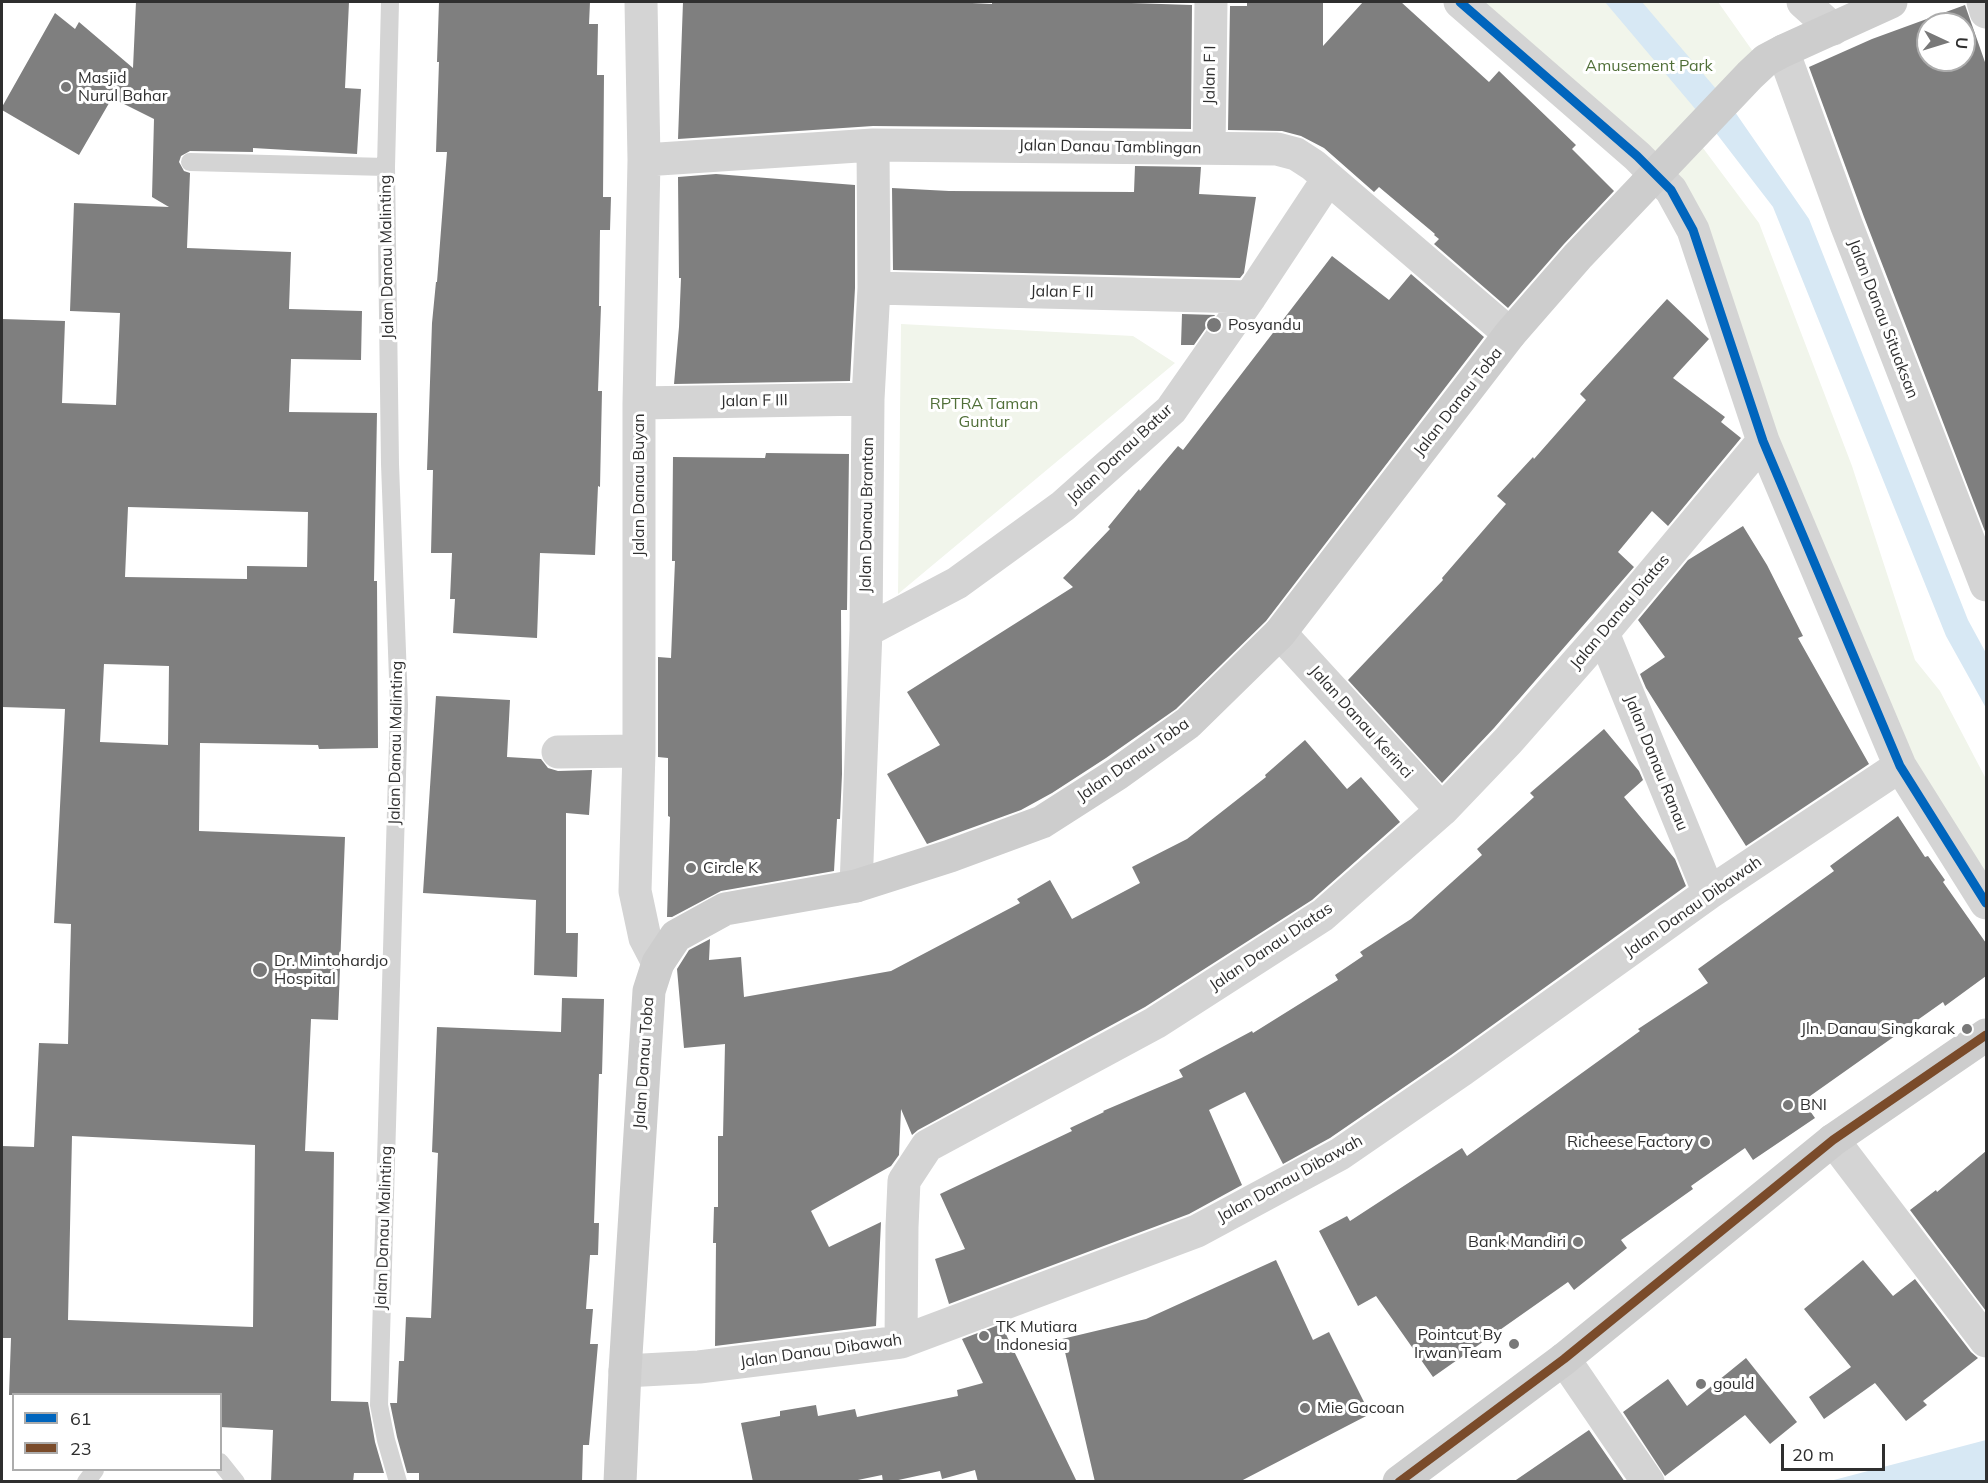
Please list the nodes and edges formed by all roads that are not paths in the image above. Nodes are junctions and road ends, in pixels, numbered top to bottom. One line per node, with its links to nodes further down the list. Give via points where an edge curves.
1 (390, 2): 16 (lane, Jalan Danau Malinting)
2 (641, 2): 13 (street, Jalan Danau Buyan)
3 (1211, 2): 12 (street, Jalan F I)
4 (1460, 2): 15 (street)
5 (1803, 2): 9 (street)
6 (1891, 2): 9 (street, Jalan Danau Toba)
7 (1983, 2): 8 (street)
8 (1986, 12)
9 (1833, 29): 10 (street, Jalan Danau Toba)
10 (1783, 51): 15 (street, Jalan Danau Toba, via 1750,75); 24 (street, Jalan Danau Situaksan)
11 (873, 145): 12 (street, Jalan Danau Tamblingan); 13 (street, Jalan Danau Tamblingan); 18 (street, Jalan Danau Brantan)
12 (1209, 148): 17 (street, Jalan Danau Tamblingan, via 1277,149 1296,154)
13 (644, 160): 22 (street, Jalan Danau Buyan)
14 (190, 162): 16 (lane)
15 (1664, 165): 20 (street, Jalan Danau Toba); 23 (street, via 1671,190 1693,230)
16 (386, 167): 44 (lane, Jalan Danau Malinting, via 390,464 399,705 379,1405)
17 (1328, 179): 19 (street, Jalan Danau Batur); 20 (street, Jalan Danau Tamblingan)
18 (874, 288): 19 (street, Jalan F II); 21 (street, Jalan Danau Brantan)
19 (1250, 297): 25 (street, Jalan Danau Batur, via 1171,410 1063,506 957,583)
20 (1510, 334): 26 (street, Jalan Danau Toba)
21 (868, 399): 22 (street, Jalan F III); 25 (street, Jalan Danau Brantan)
22 (639, 403): 28 (street, Jalan Danau Buyan)
23 (1763, 441): 27 (street, Jalan Danau Diatas); 30 (street)
24 (1986, 585)
25 (866, 631): 32 (street, Jalan Danau Brantan)
26 (1280, 633): 31 (street, Jalan Danau Kerinci); 32 (street, Jalan Danau Toba, via 1188,723 1042,822)
27 (1603, 633): 31 (street, Jalan Danau Diatas); 33 (street, Jalan Danau Ranau)
28 (639, 751): 29 (street); 35 (street, Jalan Danau Buyan, via 635,891 645,938)
29 (558, 752)
30 (1900, 766): 33 (street, Jalan Danau Dibawah); 34 (street)
31 (1442, 810): 39 (street, Jalan Danau Diatas, via 1323,915 1155,1023 927,1146 904,1181)
32 (856, 885): 35 (street, Jalan Danau Toba, via 725,909 676,936)
33 (1709, 893): 39 (street, Jalan Danau Dibawah, via 1340,1154 1197,1231)
34 (1986, 903)
35 (658, 963): 41 (street, Jalan Danau Toba, via 649,991)
36 (1986, 1035): 37 (street)
37 (1833, 1140): 38 (street); 40 (street)
38 (1986, 1341)
39 (901, 1342): 41 (street, Jalan Danau Dibawah, via 699,1367)
40 (1564, 1359): 46 (street); 47 (street)
41 (625, 1371): 45 (street, Jalan Danau Toba)
42 (222, 1464): 43 (lane)
43 (236, 1482)
44 (398, 1482)
45 (620, 1482)
46 (1399, 1482)
47 (1648, 1482)

